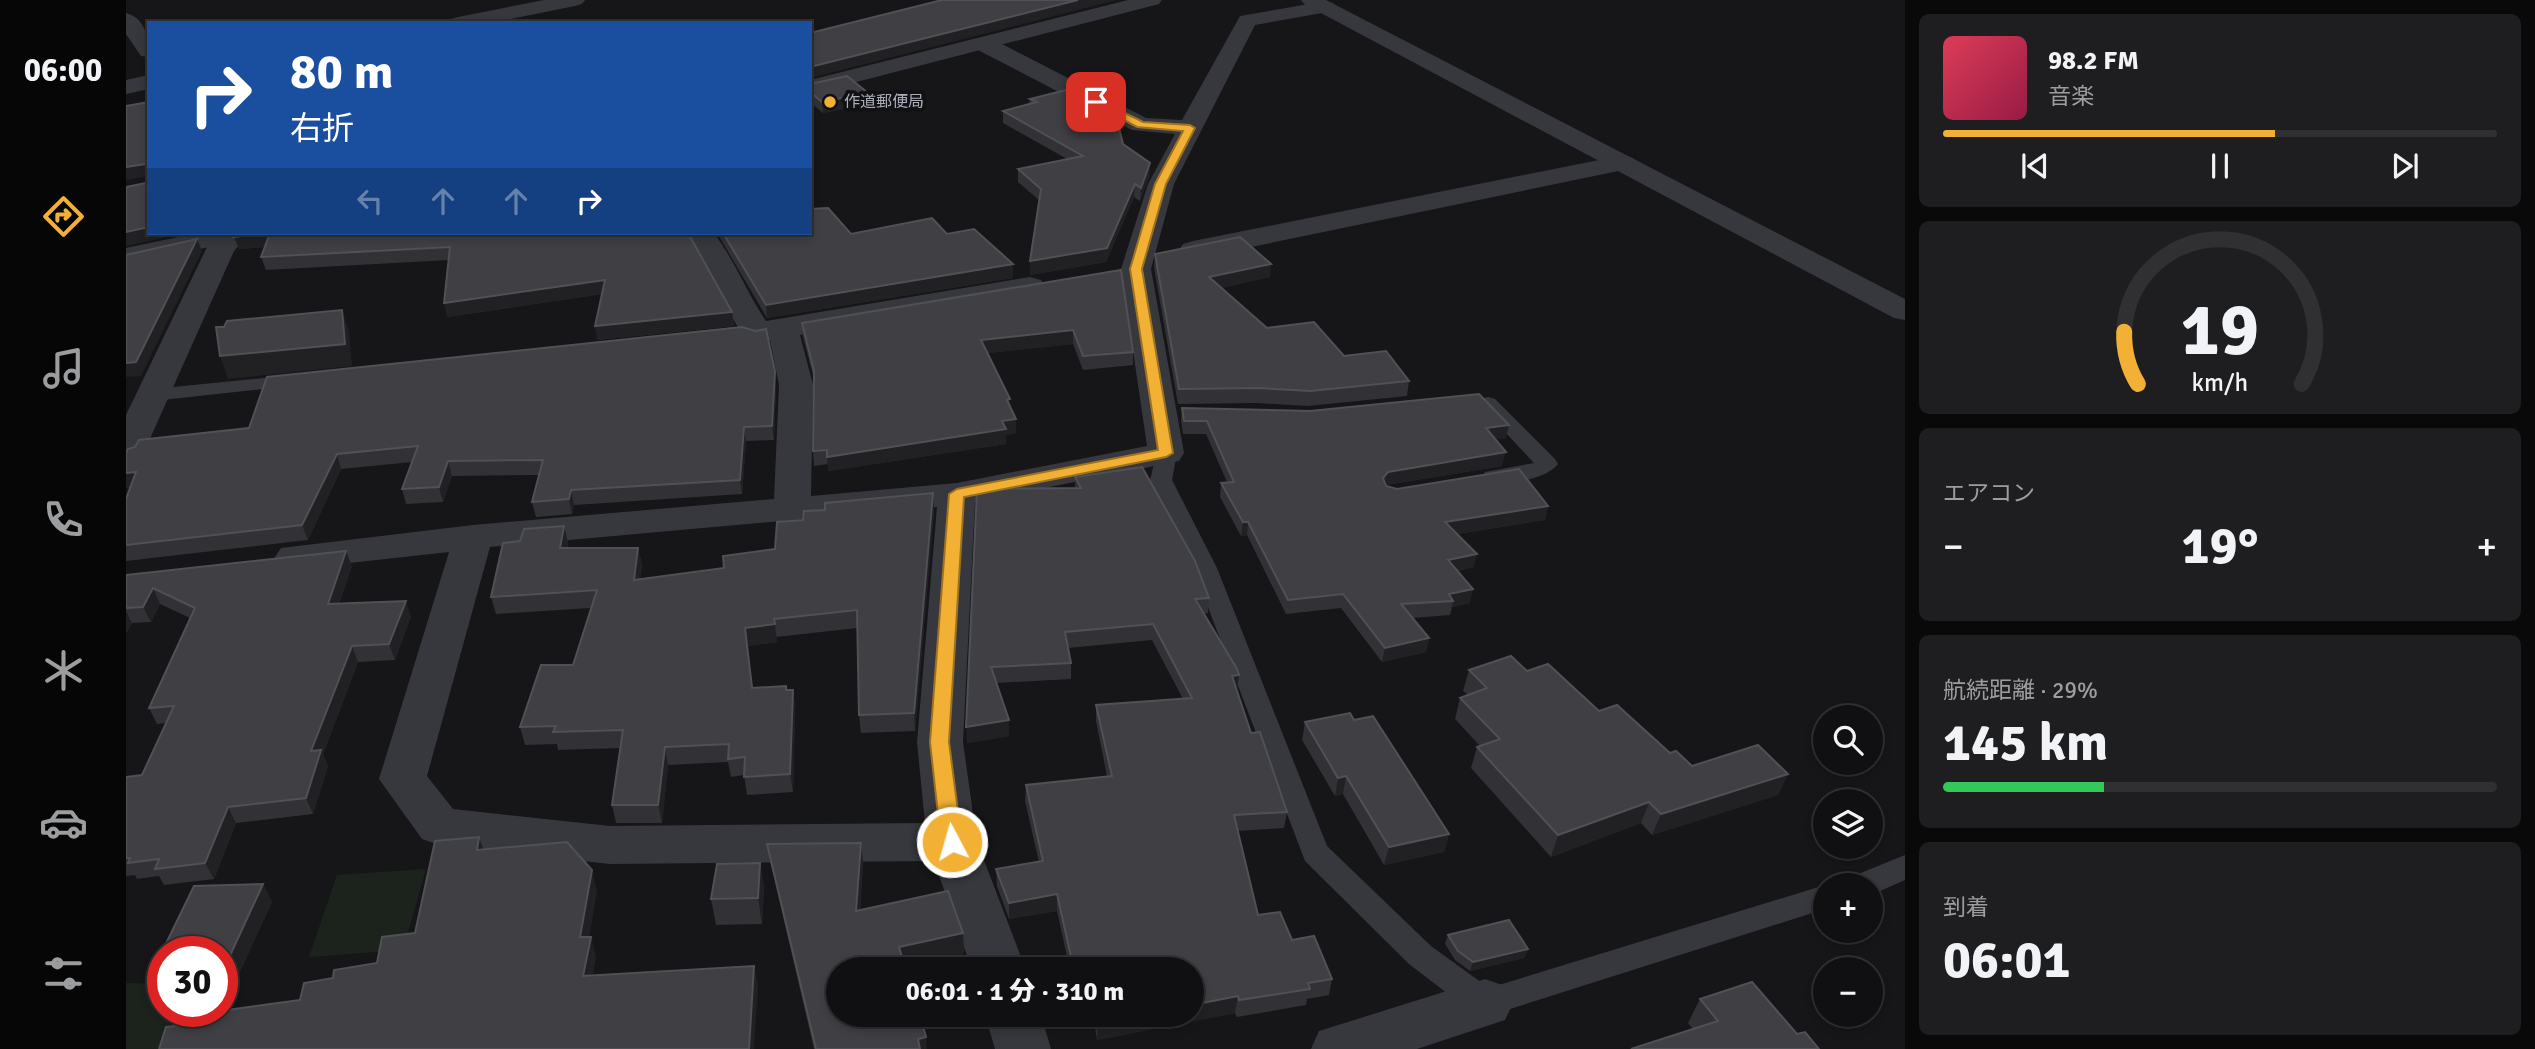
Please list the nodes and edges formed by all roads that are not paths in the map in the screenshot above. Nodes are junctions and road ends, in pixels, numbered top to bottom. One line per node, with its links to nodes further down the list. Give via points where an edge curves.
1 (575, 0): 5 (street)
2 (1152, 0): 6 (street)
3 (1319, 4): 11 (street, via 1247,20); 12 (street)
4 (126, 19): 7 (street)
5 (468, 21)
6 (984, 44): 10 (street); 11 (street, via 1141,125)
7 (147, 48)
8 (147, 82): 9 (street)
9 (126, 87)
10 (812, 87)
11 (1190, 128): 17 (street, via 1161,184)
12 (1624, 163): 17 (street); 19 (street)
13 (226, 235): 16 (street)
14 (233, 235): 22 (street, via 221,247)
15 (701, 235): 20 (street)
16 (126, 257)
17 (1128, 267): 25 (street, via 1166,413)
18 (1056, 281): 20 (street)
19 (1905, 311)
20 (756, 332): 28 (street, via 796,384)
21 (318, 378): 22 (lane)
22 (146, 386): 24 (street)
23 (1469, 399): 26 (lane, via 1482,397 1547,464 1534,471)
24 (126, 453)
25 (1166, 453): 27 (street); 36 (lane, via 1161,480 1205,568 1315,853 1420,955)
26 (1471, 481)
27 (957, 494): 28 (street); 31 (street, via 940,742)
28 (792, 509): 29 (street)
29 (473, 537): 30 (street); 31 (street, via 403,779 439,826 610,845)
30 (265, 561)
31 (952, 842): 35 (street)
32 (1905, 867): 33 (lane)
33 (1883, 877)
34 (1813, 901): 36 (lane)
35 (994, 957)
36 (1485, 1003): 38 (street)
37 (1017, 1027): 39 (street)
38 (1409, 1039): 40 (street)
39 (1023, 1049)
40 (1339, 1049)

